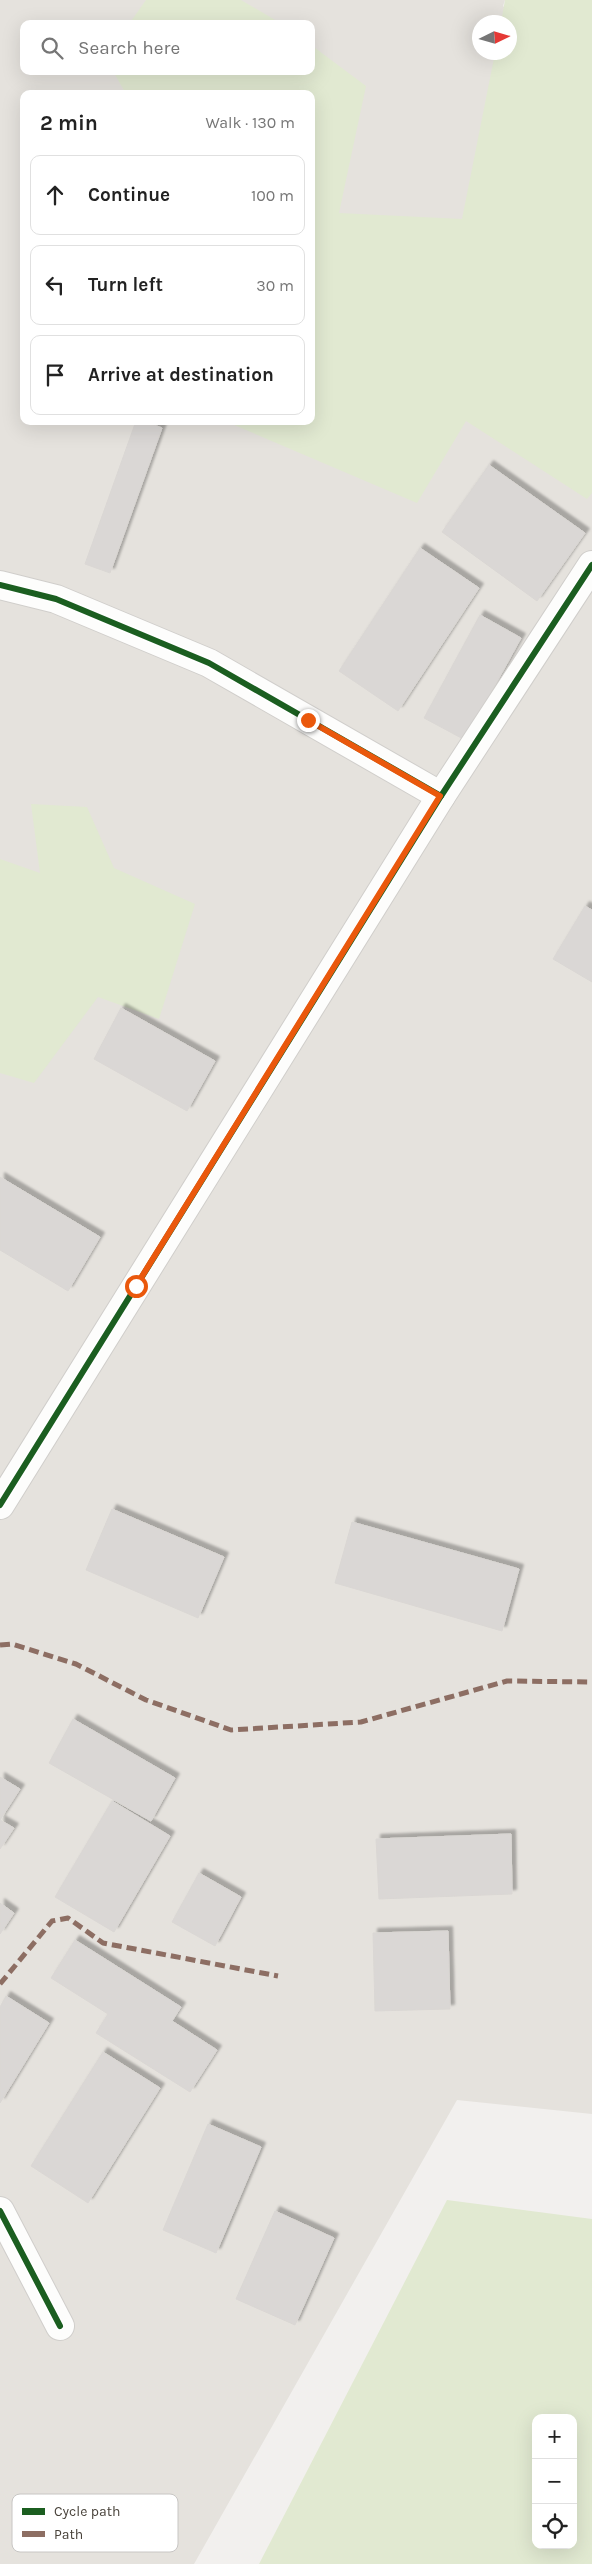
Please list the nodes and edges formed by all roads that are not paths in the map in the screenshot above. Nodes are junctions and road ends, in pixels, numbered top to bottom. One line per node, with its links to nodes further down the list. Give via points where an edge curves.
1 (592, 565): 3 (street)
2 (0, 586): 3 (street, via 56,599 208,663)
3 (440, 796): 4 (street)
4 (0, 1505)
5 (0, 2211): 6 (street)
6 (60, 2326)

